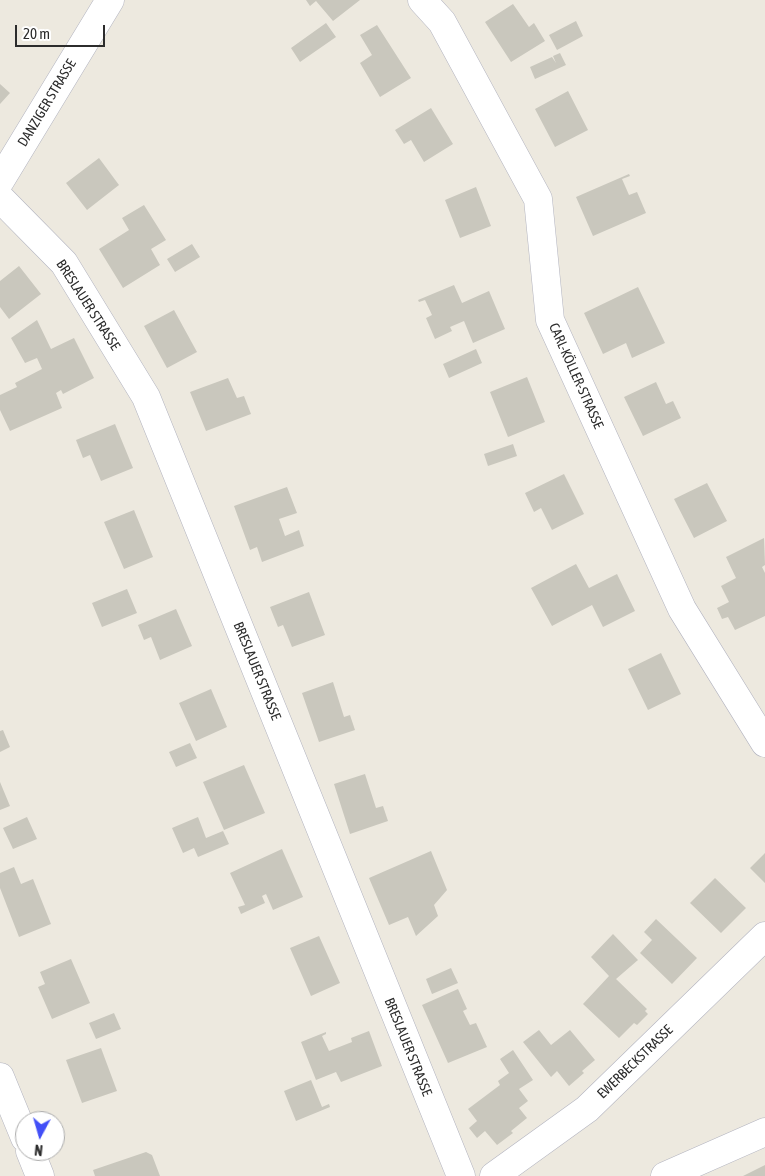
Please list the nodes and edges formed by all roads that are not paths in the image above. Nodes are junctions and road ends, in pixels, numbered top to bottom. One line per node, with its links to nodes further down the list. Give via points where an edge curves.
1 (110, 0): 3 (street, DANZIGER STRASSE)
2 (422, 0): 5 (street, CARL-KÖLLER-STRASSE, via 442,22 538,199 550,320 682,609)
3 (0, 181)
4 (0, 198): 12 (street, BRESLAUER STRASSE, via 64,263 146,397)
5 (765, 743)
6 (765, 936): 13 (street, EWERBECKSTRASSE, via 587,1109)
7 (0, 1077): 8 (street)
8 (15, 1114)
9 (765, 1132): 14 (street)
10 (34, 1161): 11 (street)
11 (40, 1176)
12 (460, 1176)
13 (494, 1176)
14 (665, 1176)

